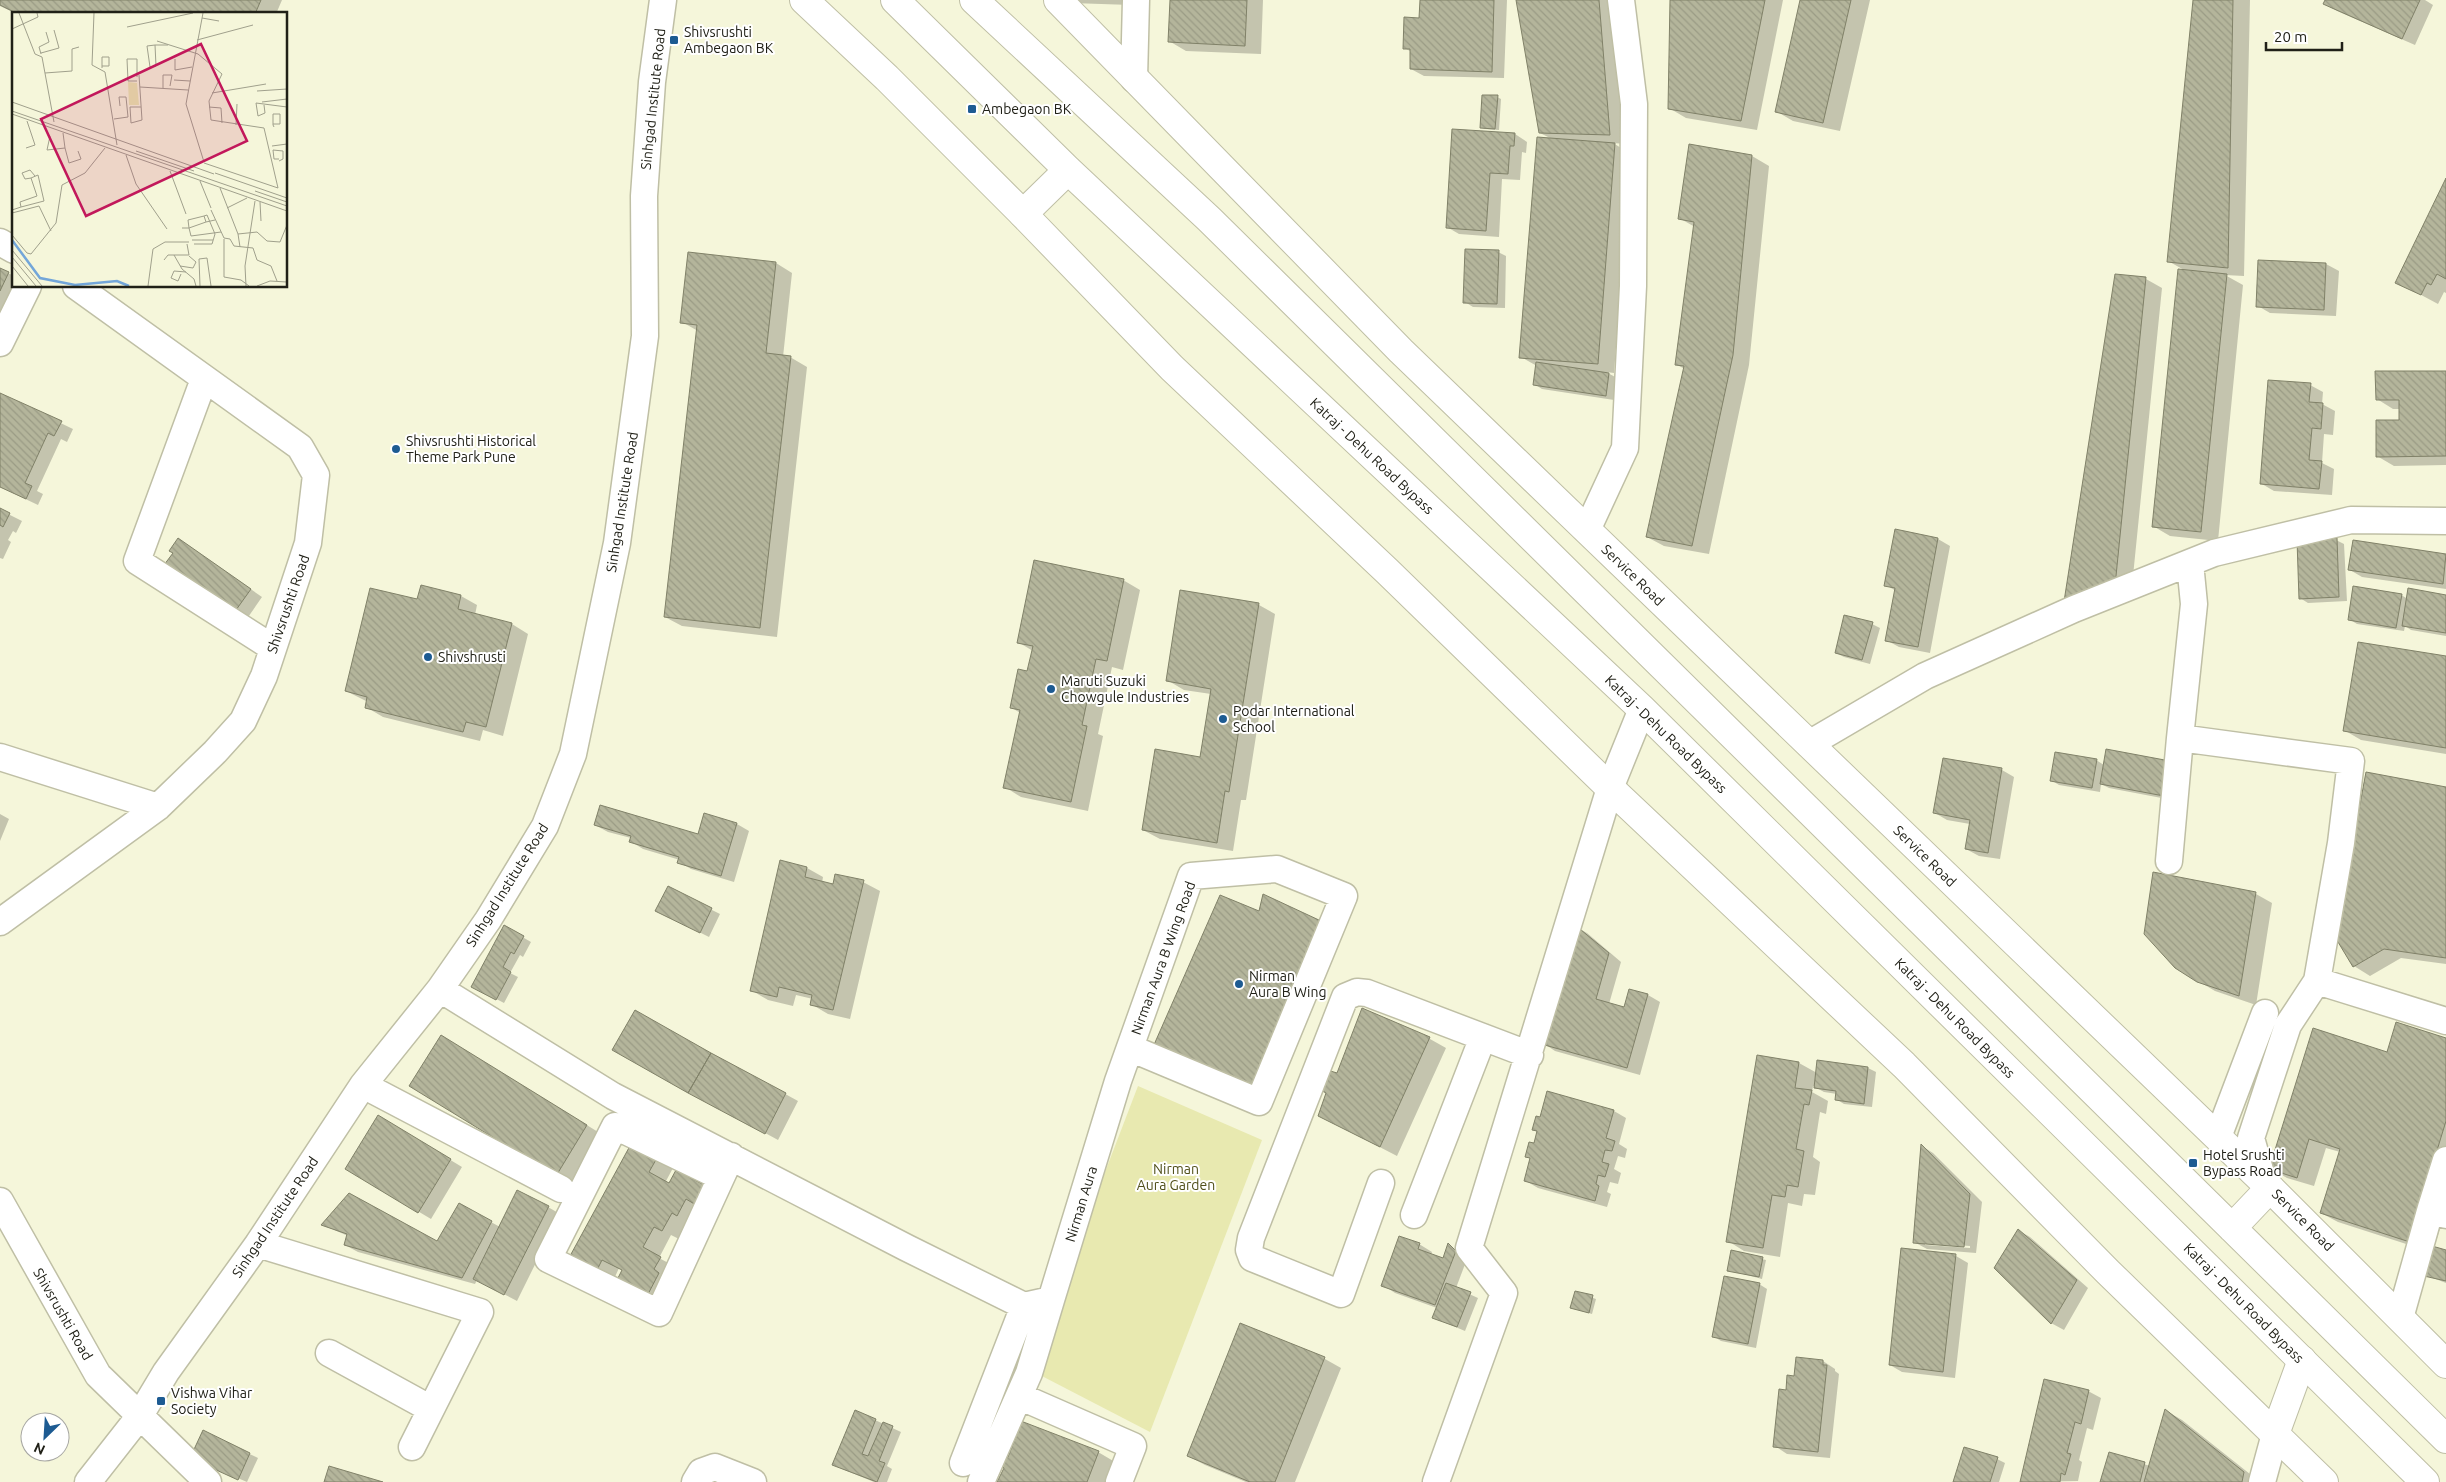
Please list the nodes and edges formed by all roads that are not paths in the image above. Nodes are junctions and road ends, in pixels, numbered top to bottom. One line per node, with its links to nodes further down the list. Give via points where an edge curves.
1 (663, 0): 30 (street, Sinhgad Institute Road, via 652,82 644,196 645,336 618,543 592,671 573,754 545,826 488,920)
2 (804, 0): 10 (main road)
3 (895, 0): 9 (main road, Katraj - Dehu Road Bypass)
4 (974, 0): 46 (main road, via 1209,218)
5 (1058, 0): 8 (main road)
6 (1136, 0): 8 (street)
7 (1621, 0): 18 (street, via 1634,104 1633,286 1625,448)
8 (1134, 79): 18 (main road, Service Road, via 1401,351)
9 (1068, 170): 10 (main road); 21 (main road, Katraj - Dehu Road Bypass)
10 (1023, 214): 25 (main road, via 1172,368)
11 (0, 242): 12 (street)
12 (12, 249)
13 (27, 288): 15 (street)
14 (79, 288): 16 (street, Shivsrushti Road)
15 (0, 343)
16 (204, 379): 20 (street, Shivsrushti Road, via 300,447 316,475 308,543); 20 (street, via 136,561)
17 (2446, 521): 19 (street, via 2351,520 2214,554)
18 (1586, 530): 23 (main road, Service Road)
19 (2190, 563): 22 (street, via 2194,604); 23 (street, via 2074,609 1925,676)
20 (273, 648): 26 (street, Shivsrushti Road, via 264,676 242,721)
21 (1642, 709): 25 (street); 52 (main road, Katraj - Dehu Road Bypass)
22 (2180, 738): 27 (street); 29 (street, via 2351,761 2341,843)
23 (1808, 744): 37 (main road, Service Road)
24 (0, 758): 26 (street)
25 (1610, 788): 35 (street); 57 (main road, via 1904,1065 2108,1272)
26 (158, 807): 28 (street, Shivsrushti Road)
27 (2168, 861)
28 (0, 922)
29 (2317, 982): 32 (street); 41 (street, via 2288,1025 2251,1138)
30 (440, 989): 36 (street, Sinhgad Institute Road); 39 (street)
31 (2265, 1013): 37 (street)
32 (2446, 1022)
33 (1483, 1037): 35 (street); 40 (street, via 1367,993 1357,992 1345,997 1251,1238 1249,1250 1252,1258 1340,1294); 45 (street)
34 (1130, 1048): 34 (street, Nirman Aura B Wing Road, via 1191,876 1277,869 1344,896 1259,1102); 48 (street, Nirman Aura)
35 (1530, 1055): 67 (street, via 1469,1248 1504,1293)
36 (363, 1085): 42 (street); 47 (street, Sinhgad Institute Road)
37 (2218, 1137): 41 (main road, Service Road)
38 (2446, 1160): 44 (street)
39 (726, 1166): 39 (street, via 659,1313 548,1260 615,1126); 49 (street, via 907,1248)
40 (1381, 1183)
41 (2267, 1184): 46 (main road); 50 (main road, Service Road)
42 (561, 1190)
43 (0, 1201): 56 (street, Shivsrushti Road, via 98,1375)
44 (2438, 1213): 50 (street)
45 (1414, 1215)
46 (2232, 1228): 58 (main road)
47 (258, 1244): 55 (street, via 480,1312); 56 (street, Sinhgad Institute Road, via 166,1372)
48 (1051, 1300): 49 (street); 54 (street, Nirman Aura)
49 (1024, 1306): 60 (street)
50 (2400, 1318): 53 (main road, Service Road)
51 (330, 1353): 55 (street)
52 (2302, 1360): 57 (main road); 70 (main road, Katraj - Dehu Road Bypass)
53 (2446, 1364)
54 (1019, 1396): 65 (street, Nirman Aura); 66 (street, via 1133,1446)
55 (431, 1409): 59 (street)
56 (138, 1417): 61 (street, Sinhgad Institute Road); 62 (street, Shivsrushti Road)
57 (2275, 1434): 68 (street); 69 (main road)
58 (2446, 1439)
59 (412, 1447)
60 (963, 1462)
61 (88, 1482)
62 (208, 1482)
63 (695, 1482): 64 (street, via 701,1472 715,1467)
64 (753, 1482)
65 (982, 1482)
66 (1120, 1482)
67 (1436, 1482)
68 (2262, 1482)
69 (2324, 1482)
70 (2425, 1482)

